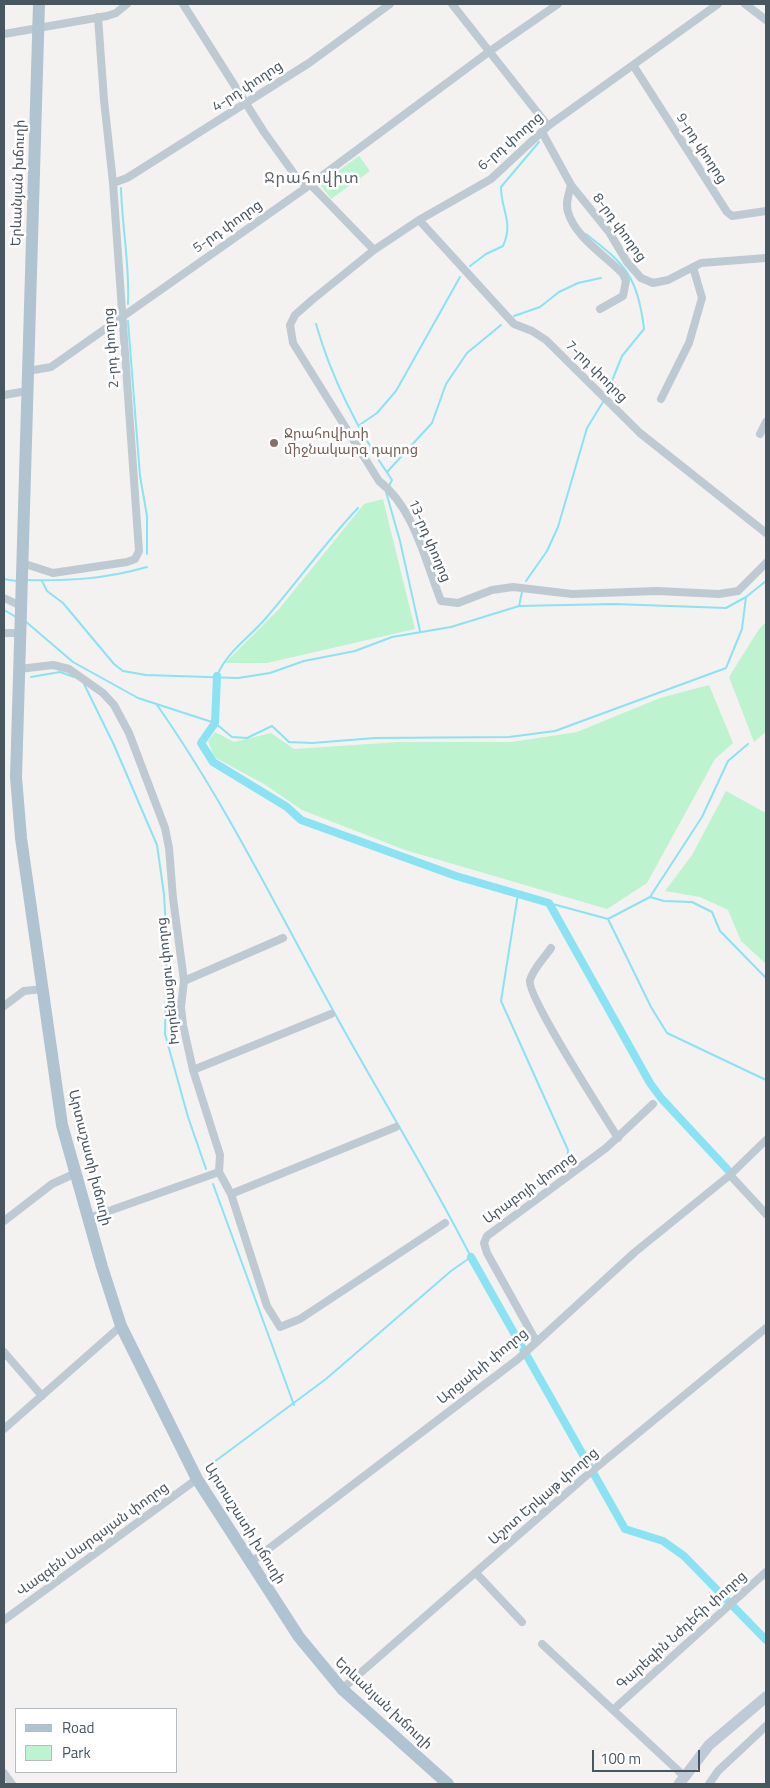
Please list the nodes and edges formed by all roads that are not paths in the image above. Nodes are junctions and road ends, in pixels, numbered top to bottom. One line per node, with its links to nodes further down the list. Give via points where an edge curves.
1 (39, 4): 11 (main road, Երևանյան խճուղի)
2 (127, 4): 9 (street, via 116,13)
3 (183, 4): 15 (street)
4 (390, 4): 15 (street, 4-րդ փողոց, via 309,63)
5 (452, 4): 13 (street)
6 (558, 4): 13 (street, 5-րդ փողոց)
7 (718, 4): 14 (street, 6-րդ փողոց)
8 (744, 4): 10 (street)
9 (98, 17): 11 (street); 18 (street, 2-րդ փողոց)
10 (766, 20)
11 (38, 28): 12 (street); 29 (main road, Երևանյան խճուղի)
12 (4, 34)
13 (490, 51): 16 (street); 20 (street, 5-րդ փողոց)
14 (632, 65): 16 (street, 6-րդ փողոց); 21 (street, 9-րդ փողոց, via 727,212 732,216)
15 (246, 103): 18 (street, 4-րդ փողոց, via 128,178); 20 (street, via 274,146)
16 (548, 126): 17 (street, 6-րդ փողոց)
17 (542, 132): 19 (street, 8-րդ փողոց); 22 (street, 6-րդ փողոց, via 491,179)
18 (113, 183): 27 (street, 2-րդ փողոց)
19 (571, 185): 25 (street, 8-րդ փողոց, via 641,278 653,283 668,280); 26 (street, via 567,204 573,223 623,274 626,281 623,296)
20 (308, 186): 23 (street); 27 (street, 5-րդ փողոց)
21 (766, 211)
22 (419, 220): 23 (street, 6-րդ փողոց); 35 (street, 7-րդ փողոց, via 514,324 546,340 640,433)
23 (374, 250): 28 (street, 6-րդ փողոց, via 295,315 290,325)
24 (766, 258): 25 (street, 8-րդ փողոց, via 701,263)
25 (693, 267): 32 (street, via 702,298 689,343)
26 (600, 309)
27 (122, 316): 29 (street, 5-րդ փողոց, via 51,367); 37 (street, 2-րդ փողոց, via 140,542 138,555 114,566)
28 (293, 343): 36 (street, 13-րդ փողոց, via 379,481 409,517 441,601 458,603 492,590 513,587 572,594 657,591 719,594 738,591)
29 (28, 371): 30 (main road, Երևանյան խճուղի)
30 (27, 391): 31 (street); 37 (main road, Երևանյան խճուղի)
31 (4, 395)
32 (661, 399)
33 (766, 422): 34 (street)
34 (760, 434)
35 (766, 533)
36 (766, 563)
37 (21, 575): 39 (main road, Երևանյան խճուղի)
38 (4, 598): 39 (street)
39 (21, 606): 41 (main road, Երևանյան խճուղի)
40 (4, 633): 41 (street)
41 (20, 633): 42 (main road, Արտաշատի խճուղի)
42 (18, 669): 45 (street, Խորենացու փողոց, via 53,666 69,669 103,693 118,712 165,828); 46 (main road, Արտաշատի խճուղի, via 18,806)
43 (283, 938): 45 (street)
44 (551, 948): 52 (street, via 530,980 530,988)
45 (184, 981): 49 (street, Խորենացու փողոց, via 181,1007)
46 (42, 989): 47 (street, via 24,991); 55 (main road, Արտաշատի խճուղի, via 61,1116)
47 (4, 1006)
48 (331, 1014): 49 (street)
49 (193, 1070): 54 (street, Խորենացու փողոց, via 220,1155)
50 (653, 1104): 52 (street, Արաբոյի փողոց)
51 (396, 1127): 57 (street)
52 (618, 1138): 64 (street, Արաբոյի փողոց, via 487,1236 484,1244 486,1253)
53 (766, 1140): 56 (street, Արցախի փողոց)
54 (219, 1172): 57 (street, Խորենացու փողոց); 59 (street)
55 (76, 1173): 59 (main road, Արտաշատի խճուղի); 60 (street, via 52,1184)
56 (730, 1175): 58 (street); 64 (street, Արցախի փողոց, via 635,1252)
57 (231, 1194): 61 (street, Խորենացու փողոց, via 256,1276 272,1317 280,1327 300,1319)
58 (766, 1214)
59 (89, 1218): 62 (main road, Արտաշատի խճուղի)
60 (4, 1221)
61 (445, 1223)
62 (121, 1326): 66 (street); 68 (main road, Արտաշատի խճուղի)
63 (766, 1328): 71 (street, Աշոտ Երկաթ փողոց, via 586,1476)
64 (536, 1341): 69 (street, Արցախի փողոց, via 518,1359)
65 (4, 1352): 66 (street)
66 (42, 1396): 67 (street)
67 (4, 1429)
68 (197, 1478): 69 (main road, Արտաշատի խճուղի); 73 (street, Վազգեն Սարգսյան փողոց)
69 (250, 1563): 72 (main road, Արտաշատի խճուղի)
70 (766, 1572): 78 (street, Գարեգին Նժդեհի փողոց)
71 (476, 1574): 74 (street); 76 (street, Աշոտ Երկաթ փողոց)
72 (284, 1616): 76 (main road, Երևանյան խճուղի)
73 (4, 1620)
74 (522, 1622)
75 (542, 1644): 78 (street)
76 (342, 1689): 83 (main road, Երևանյան խճուղի)
77 (766, 1697): 81 (street, via 709,1746)
78 (614, 1709): 81 (street)
79 (766, 1726): 84 (street, via 718,1771)
80 (4, 1773): 82 (street)
81 (682, 1780)
82 (12, 1784)
83 (448, 1784)
84 (709, 1784)

